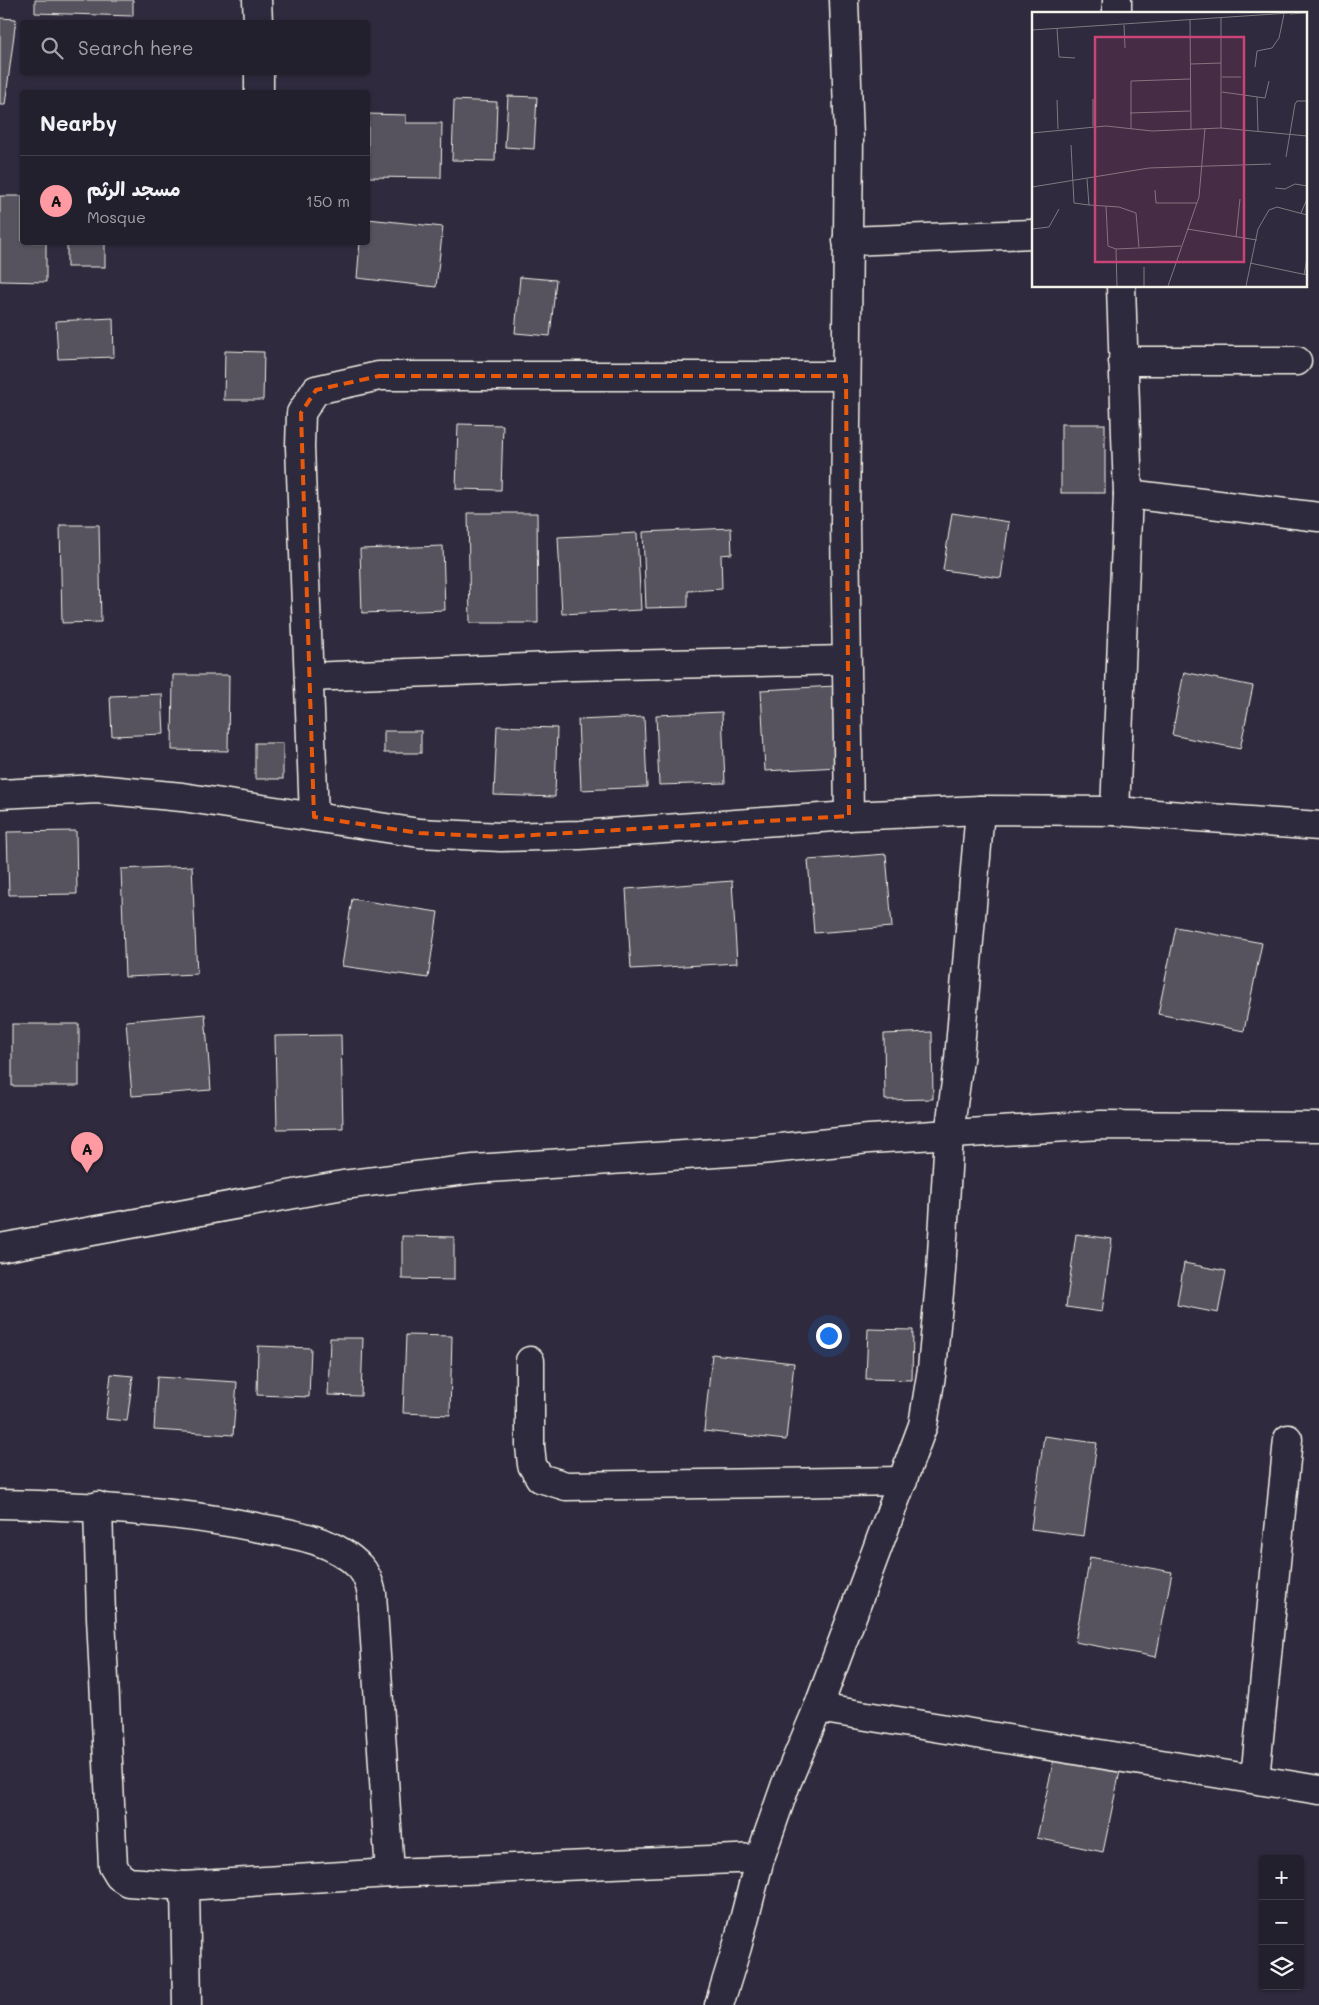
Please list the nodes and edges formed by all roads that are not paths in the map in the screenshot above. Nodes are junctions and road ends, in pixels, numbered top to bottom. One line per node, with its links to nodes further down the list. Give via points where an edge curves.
1 (258, 0): 3 (street)
2 (844, 0): 7 (street, via 849,138)
3 (258, 20)
4 (259, 75): 5 (street)
5 (259, 90)
6 (1032, 234): 7 (street)
7 (848, 241): 11 (street)
8 (1121, 288): 9 (street)
9 (1123, 361): 10 (street); 12 (street)
10 (1297, 361)
11 (846, 376): 14 (street); 15 (street, via 379,376 316,390 301,413 300,448)
12 (1128, 494): 13 (street); 18 (street)
13 (1319, 517)
14 (846, 660): 15 (street, via 574,666); 19 (street)
15 (309, 677): 20 (street)
16 (0, 794): 20 (street, via 97,789 182,797)
17 (980, 810): 18 (street); 19 (street); 23 (street, via 959,1059)
18 (1115, 811): 21 (street)
19 (849, 816): 20 (street, via 500,838 419,833)
20 (314, 817)
21 (1319, 826)
22 (1319, 1127): 23 (street, via 1100,1125)
23 (949, 1135): 24 (street, via 474,1169 343,1185); 27 (street, via 932,1369 923,1425)
24 (0, 1248)
25 (530, 1361): 27 (street, via 530,1446 532,1465 540,1478 566,1486)
26 (1288, 1439): 31 (street)
27 (903, 1481): 30 (street)
28 (0, 1504): 29 (street)
29 (98, 1506): 34 (street, via 210,1518 302,1536 345,1554 362,1568 372,1594); 35 (street, via 113,1866 128,1882)
30 (818, 1708): 31 (street); 33 (street)
31 (1256, 1779): 32 (street)
32 (1319, 1790)
33 (760, 1858): 34 (street); 37 (street, via 738,1947)
34 (390, 1873): 35 (street)
35 (185, 1886): 36 (street)
36 (188, 2005)
37 (719, 2005)

